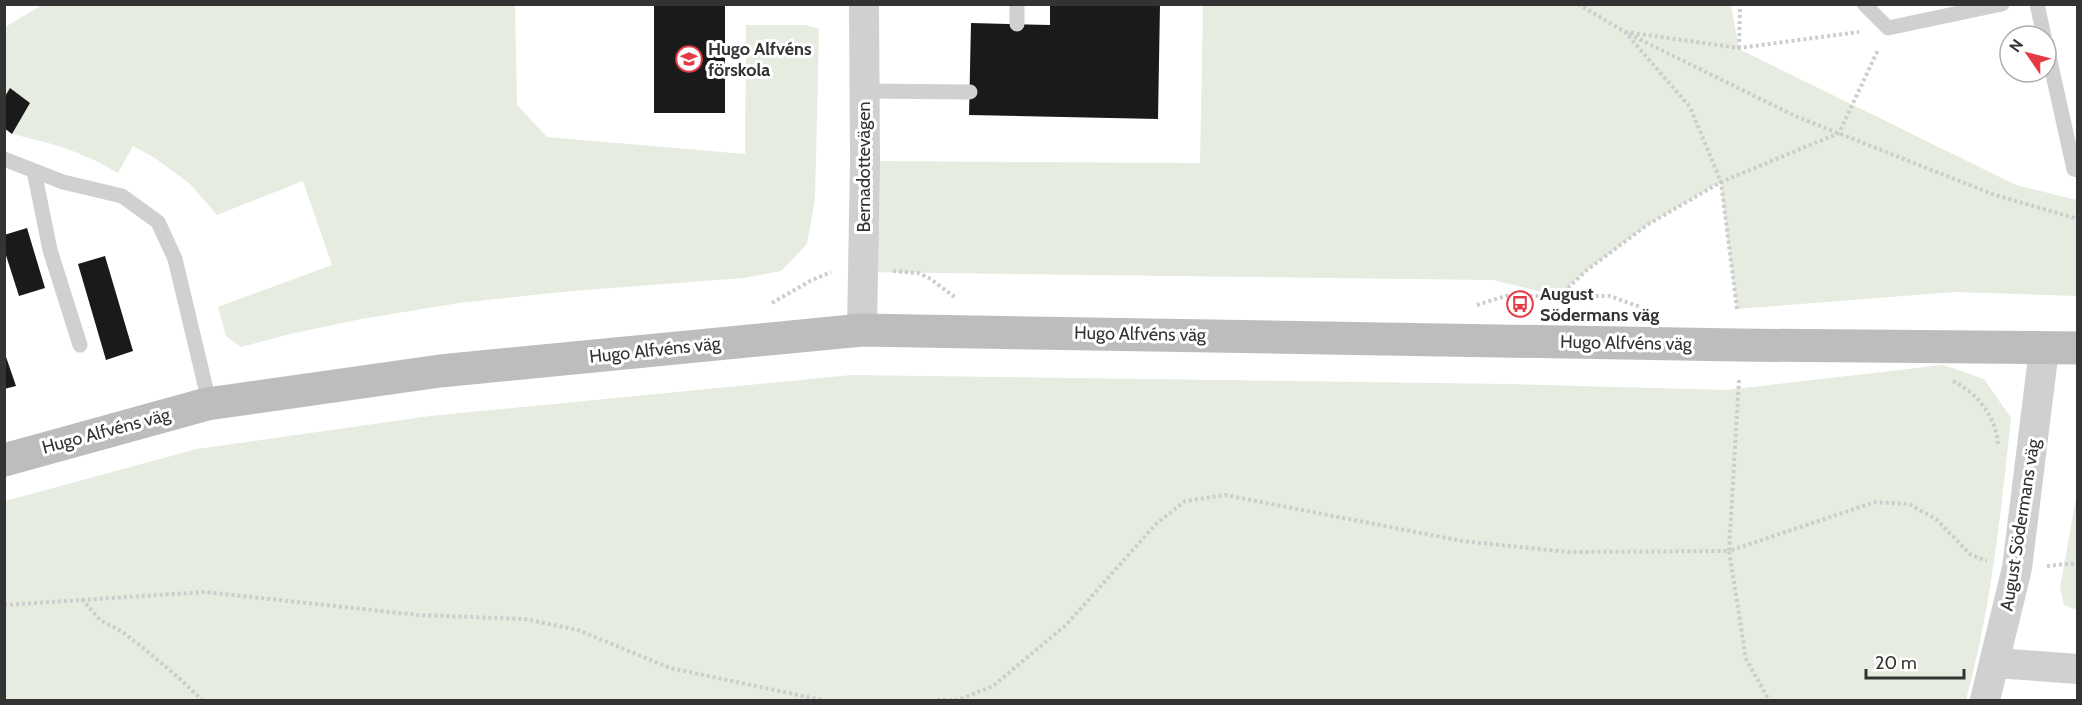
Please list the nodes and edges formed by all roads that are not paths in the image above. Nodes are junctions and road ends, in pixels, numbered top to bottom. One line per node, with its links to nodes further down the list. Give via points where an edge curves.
1 (864, 4): 9 (street, Bernadottevägen)
2 (1017, 4): 6 (lane)
3 (1864, 4): 4 (lane, via 1888,28)
4 (2002, 4)
5 (2037, 4): 7 (lane)
6 (1017, 24)
7 (2041, 24)
8 (2055, 84): 12 (lane, via 2074,169)
9 (864, 91): 10 (lane); 14 (street, Bernadottevägen)
10 (970, 92)
11 (4, 159): 13 (lane)
12 (2078, 170)
13 (34, 171): 15 (lane, via 50,250); 18 (lane, via 122,196 158,222 175,259)
14 (862, 330): 17 (street, Hugo Alfvéns väg); 18 (street, Hugo Alfvéns väg, via 440,371)
15 (80, 345)
16 (2078, 348): 17 (street, Hugo Alfvéns väg)
17 (2044, 349): 20 (street, August Södermans väg, via 2017,568)
18 (207, 404): 19 (street, Hugo Alfvéns väg)
19 (4, 460)
20 (1996, 663): 21 (street); 22 (street, August Södermans väg)
21 (2078, 669)
22 (1985, 700)

